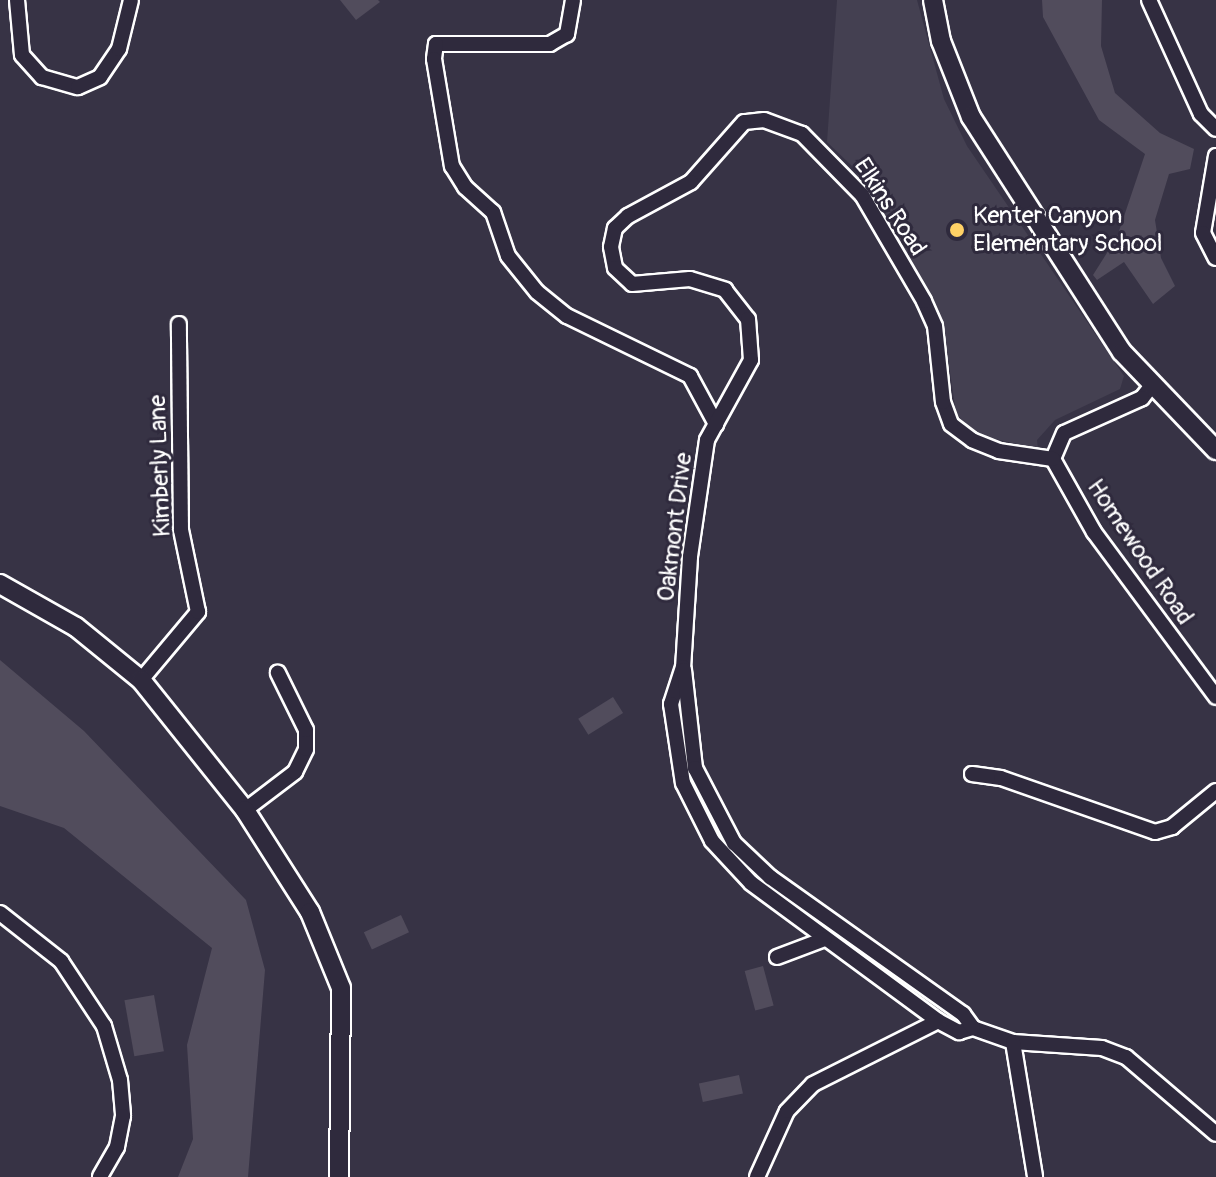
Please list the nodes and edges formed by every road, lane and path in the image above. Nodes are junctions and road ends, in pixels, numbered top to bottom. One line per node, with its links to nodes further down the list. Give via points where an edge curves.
1 (17, 0): 2 (street, via 22,55 42,77 78,87 100,77 119,49)
2 (131, 0)
3 (573, 0): 12 (street, via 567,34 550,44 439,41 434,59 452,166 465,187 493,212 517,272 567,316 690,376)
4 (933, 0): 11 (street, via 941,41 971,117 1122,352)
5 (1149, 0): 6 (street, via 1201,114)
6 (1216, 129)
7 (1216, 156): 8 (street, via 1203,233)
8 (1216, 258)
9 (615, 268): 12 (street, Oakmont Drive, via 632,284 690,279 725,290 748,319 751,360); 14 (street, Elkins Road, via 615,228 628,216 691,182 744,122 784,126 823,150 845,174 924,301 935,326 943,402 951,424 999,451)
10 (179, 324): 18 (street, Kimberly Lane, via 181,530 198,612)
11 (1153, 384): 13 (street); 14 (street, via 1142,398 1064,433)
12 (716, 424): 16 (street, Oakmont Drive, via 707,440 690,557)
13 (1216, 450)
14 (1053, 459): 19 (street, Homewood Road, via 1094,532)
15 (0, 584): 18 (street, via 76,627)
16 (683, 667): 24 (street, Oakmont Drive, via 671,704 676,755 696,814 742,875); 27 (street, Oakmont Drive, via 695,768 734,843 774,879 963,1014)
17 (278, 673): 22 (street, via 306,730 306,749 295,772)
18 (141, 680): 22 (street)
19 (1216, 697)
20 (972, 774): 21 (street, via 1001,778 1155,832 1172,827)
21 (1216, 791)
22 (245, 810): 31 (street, via 310,912 341,988)
23 (0, 913): 30 (street, via 61,961 104,1026 120,1080 123,1116 117,1147)
24 (825, 939): 25 (street); 26 (street, Oakmont Drive)
25 (777, 957)
26 (938, 1021): 27 (street, Oakmont Drive, via 959,1032); 32 (street, via 813,1084 787,1111)
27 (973, 1028): 28 (street, Oakmont Drive)
28 (1013, 1042): 29 (street, Oakmont Drive, via 1102,1048 1126,1057); 33 (street)
29 (1216, 1134)
30 (100, 1177)
31 (339, 1177)
32 (757, 1177)
33 (1035, 1177)

